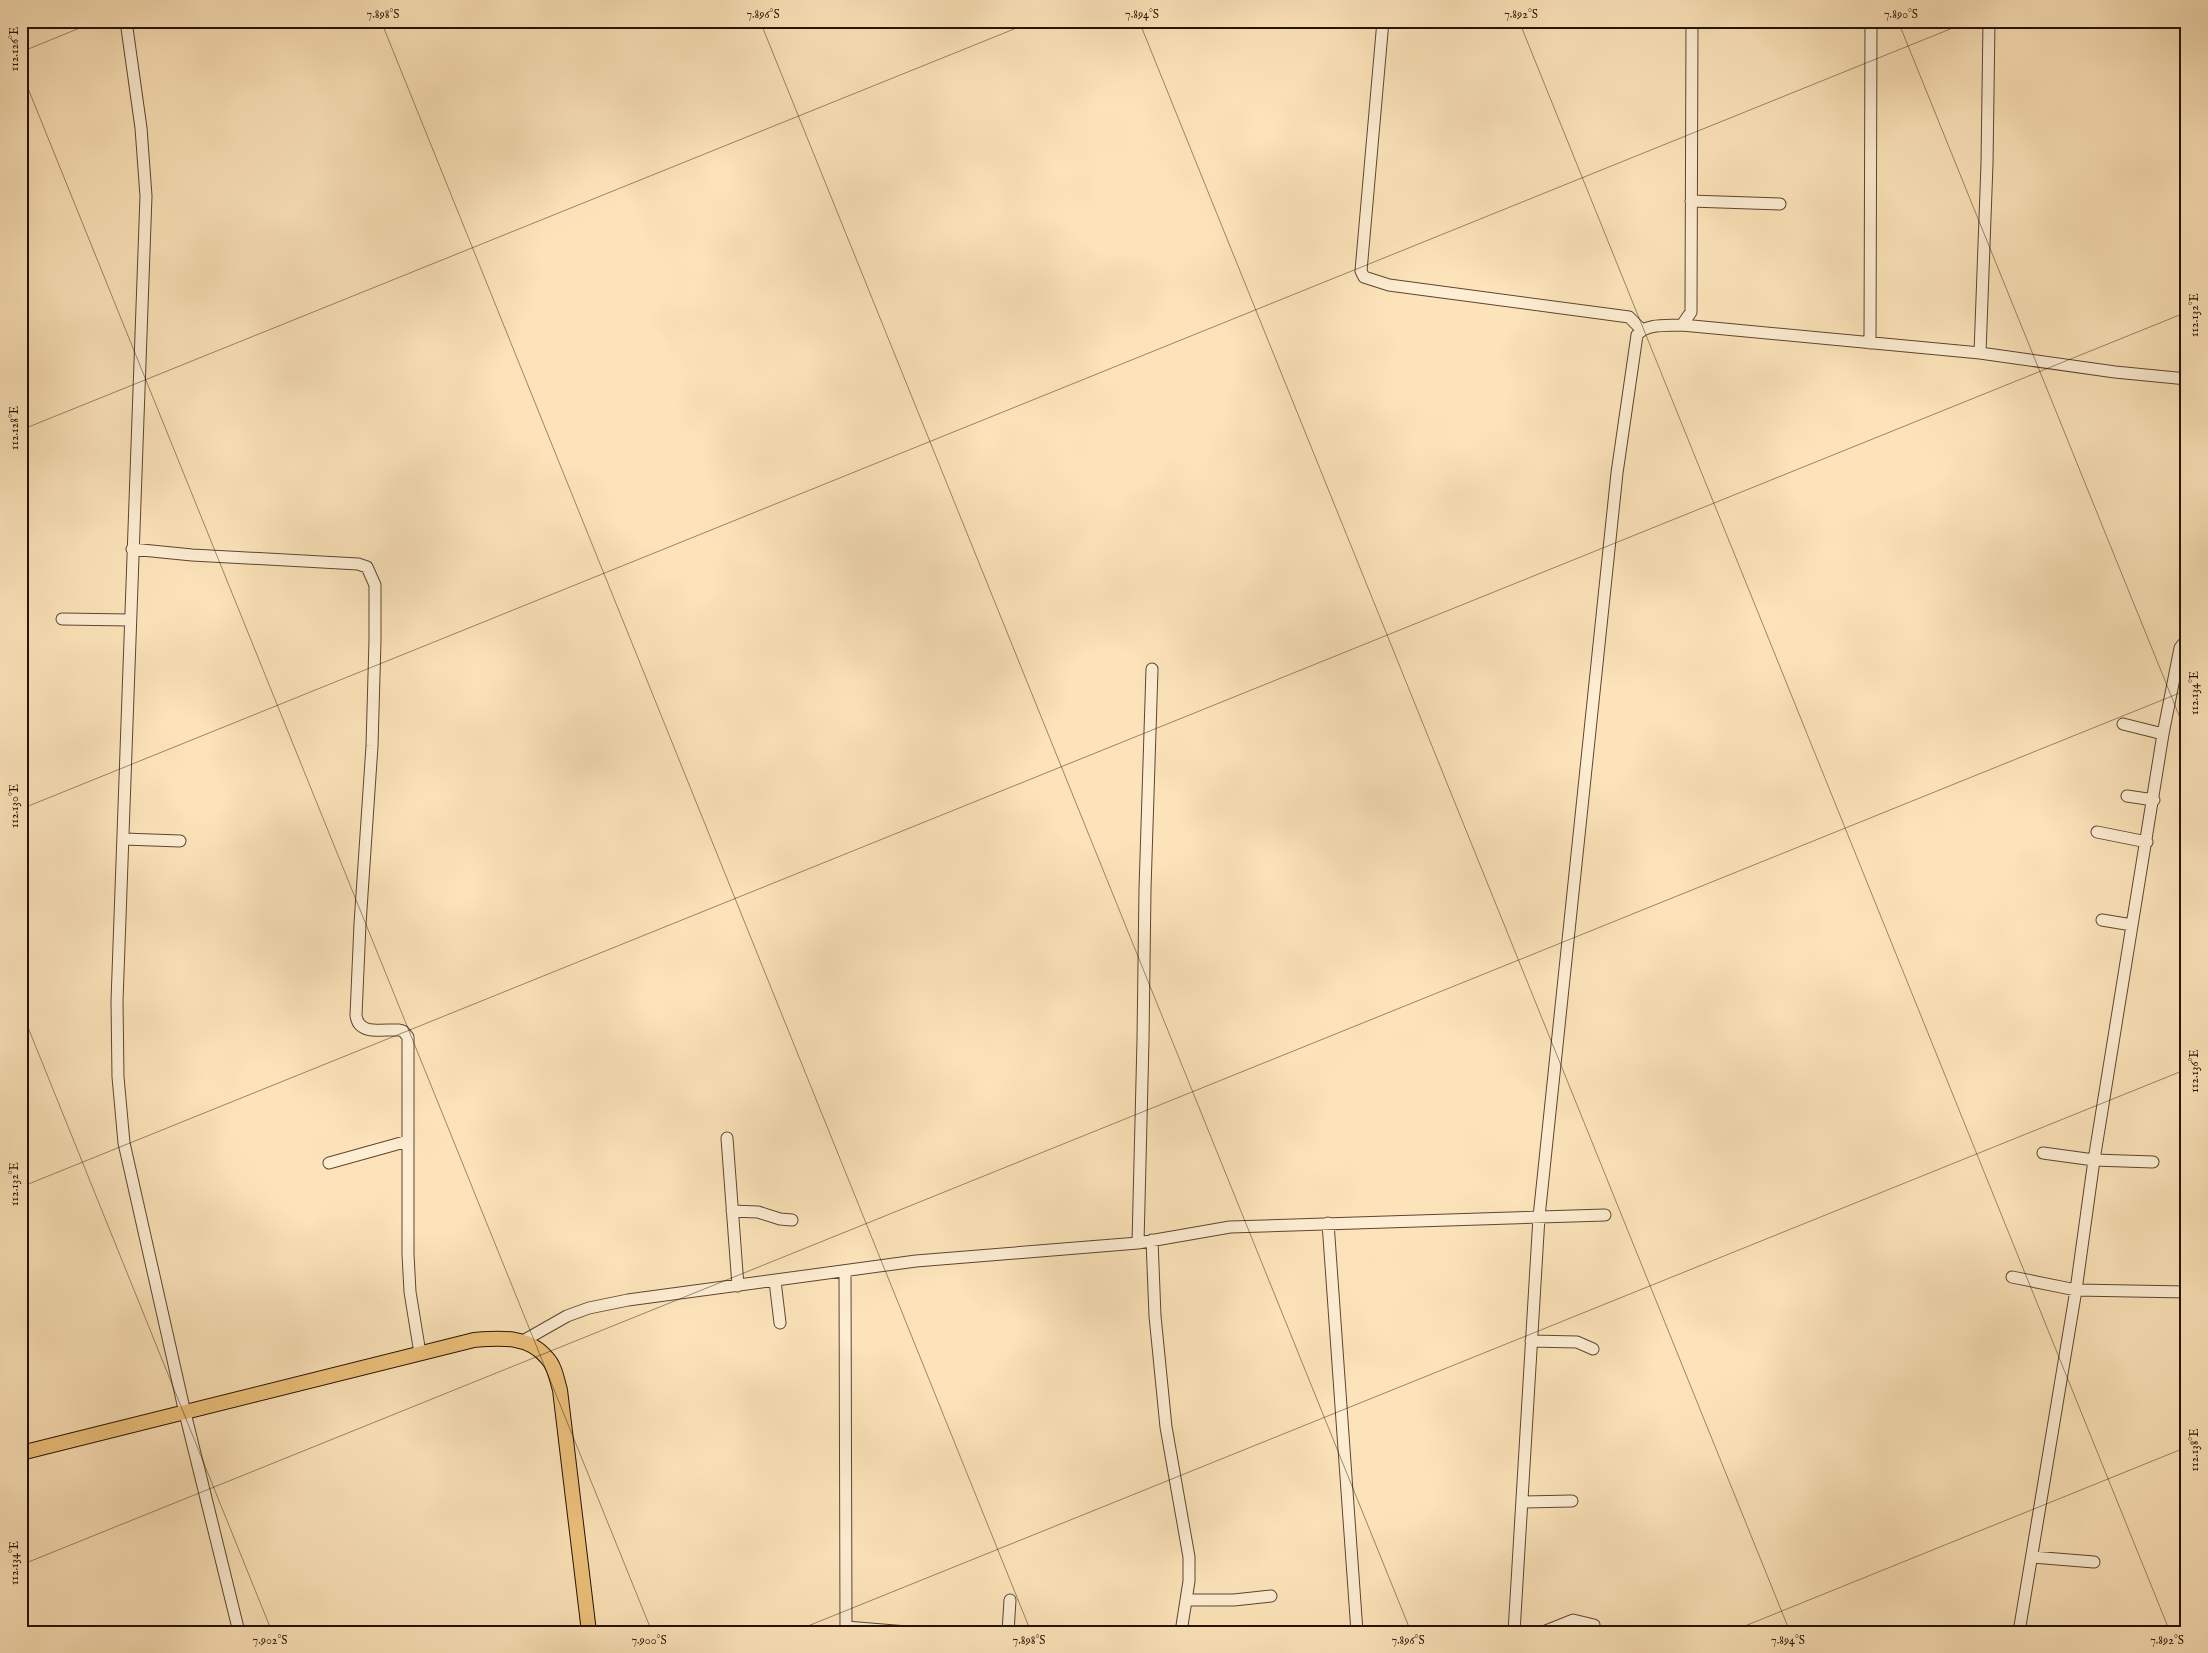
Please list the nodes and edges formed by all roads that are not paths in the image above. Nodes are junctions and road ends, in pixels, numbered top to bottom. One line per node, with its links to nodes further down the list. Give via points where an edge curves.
1 (126, 21): 13 (street, via 141,128 146,196)
2 (1383, 21): 9 (street, via 1361,271 1364,277 1389,285 1628,317)
3 (1692, 21): 6 (street)
4 (1871, 21): 10 (street)
5 (1988, 21): 11 (street)
6 (1691, 201): 7 (street); 8 (street, via 1691,312)
7 (1780, 204)
8 (1682, 325): 9 (street); 10 (street)
9 (1642, 330): 36 (street, via 1635,342 1617,473)
10 (1870, 343): 11 (street)
11 (1980, 353): 12 (street)
12 (2187, 379)
13 (132, 549): 15 (street); 29 (street, via 358,564 367,567 374,578 372,746 356,1015 357,1024 361,1027 399,1030 408,1037)
14 (62, 619): 15 (street)
15 (129, 620): 23 (street)
16 (2187, 639): 19 (street, via 2180,648)
17 (1152, 669): 40 (street)
18 (2123, 724): 19 (street)
19 (2163, 734): 21 (street)
20 (2127, 796): 21 (street)
21 (2154, 800): 25 (street)
22 (2097, 832): 25 (street)
23 (124, 839): 24 (street); 52 (street, via 117,1001 119,1098 124,1143)
24 (180, 841)
25 (2146, 842): 27 (street)
26 (2102, 920): 27 (street)
27 (2132, 925): 31 (street)
28 (727, 1138): 34 (street)
29 (408, 1141): 32 (street); 51 (street, via 410,1292)
30 (2044, 1153): 31 (street)
31 (2094, 1160): 33 (street); 45 (street)
32 (329, 1162)
33 (2153, 1162)
34 (732, 1211): 37 (street, via 758,1212); 44 (street)
35 (1605, 1215): 36 (street)
36 (1539, 1217): 38 (street); 49 (street)
37 (792, 1220)
38 (1328, 1223): 39 (street, via 1230,1227); 68 (street)
39 (1152, 1240): 40 (street); 60 (street, via 1155,1316 1166,1427 1189,1557)
40 (1138, 1243): 41 (street, via 916,1262)
41 (846, 1272): 43 (street); 62 (street)
42 (2012, 1277): 45 (street)
43 (775, 1281): 44 (street); 47 (street)
44 (738, 1286): 48 (street, via 589,1308 567,1316)
45 (2076, 1290): 46 (street); 56 (street)
46 (2187, 1292)
47 (780, 1324)
48 (523, 1341): 51 (main road, via 474,1340); 64 (main road, via 548,1358 560,1390)
49 (1531, 1341): 50 (street, via 1577,1342); 55 (street)
50 (1593, 1348)
51 (420, 1353): 52 (main road)
52 (186, 1412): 53 (main road); 63 (street)
53 (21, 1453)
54 (1572, 1501): 55 (street)
55 (1522, 1502): 69 (street)
56 (2032, 1557): 57 (street); 71 (street)
57 (2094, 1562)
58 (1272, 1596): 60 (street)
59 (1010, 1600): 66 (street)
60 (1186, 1600): 67 (street)
61 (1594, 1625): 70 (street, via 1573,1620)
62 (846, 1629): 65 (street)
63 (239, 1632)
64 (589, 1632)
65 (907, 1632)
66 (1008, 1632)
67 (1181, 1632)
68 (1357, 1632)
69 (1514, 1632)
70 (1543, 1632)
71 (2019, 1632)

